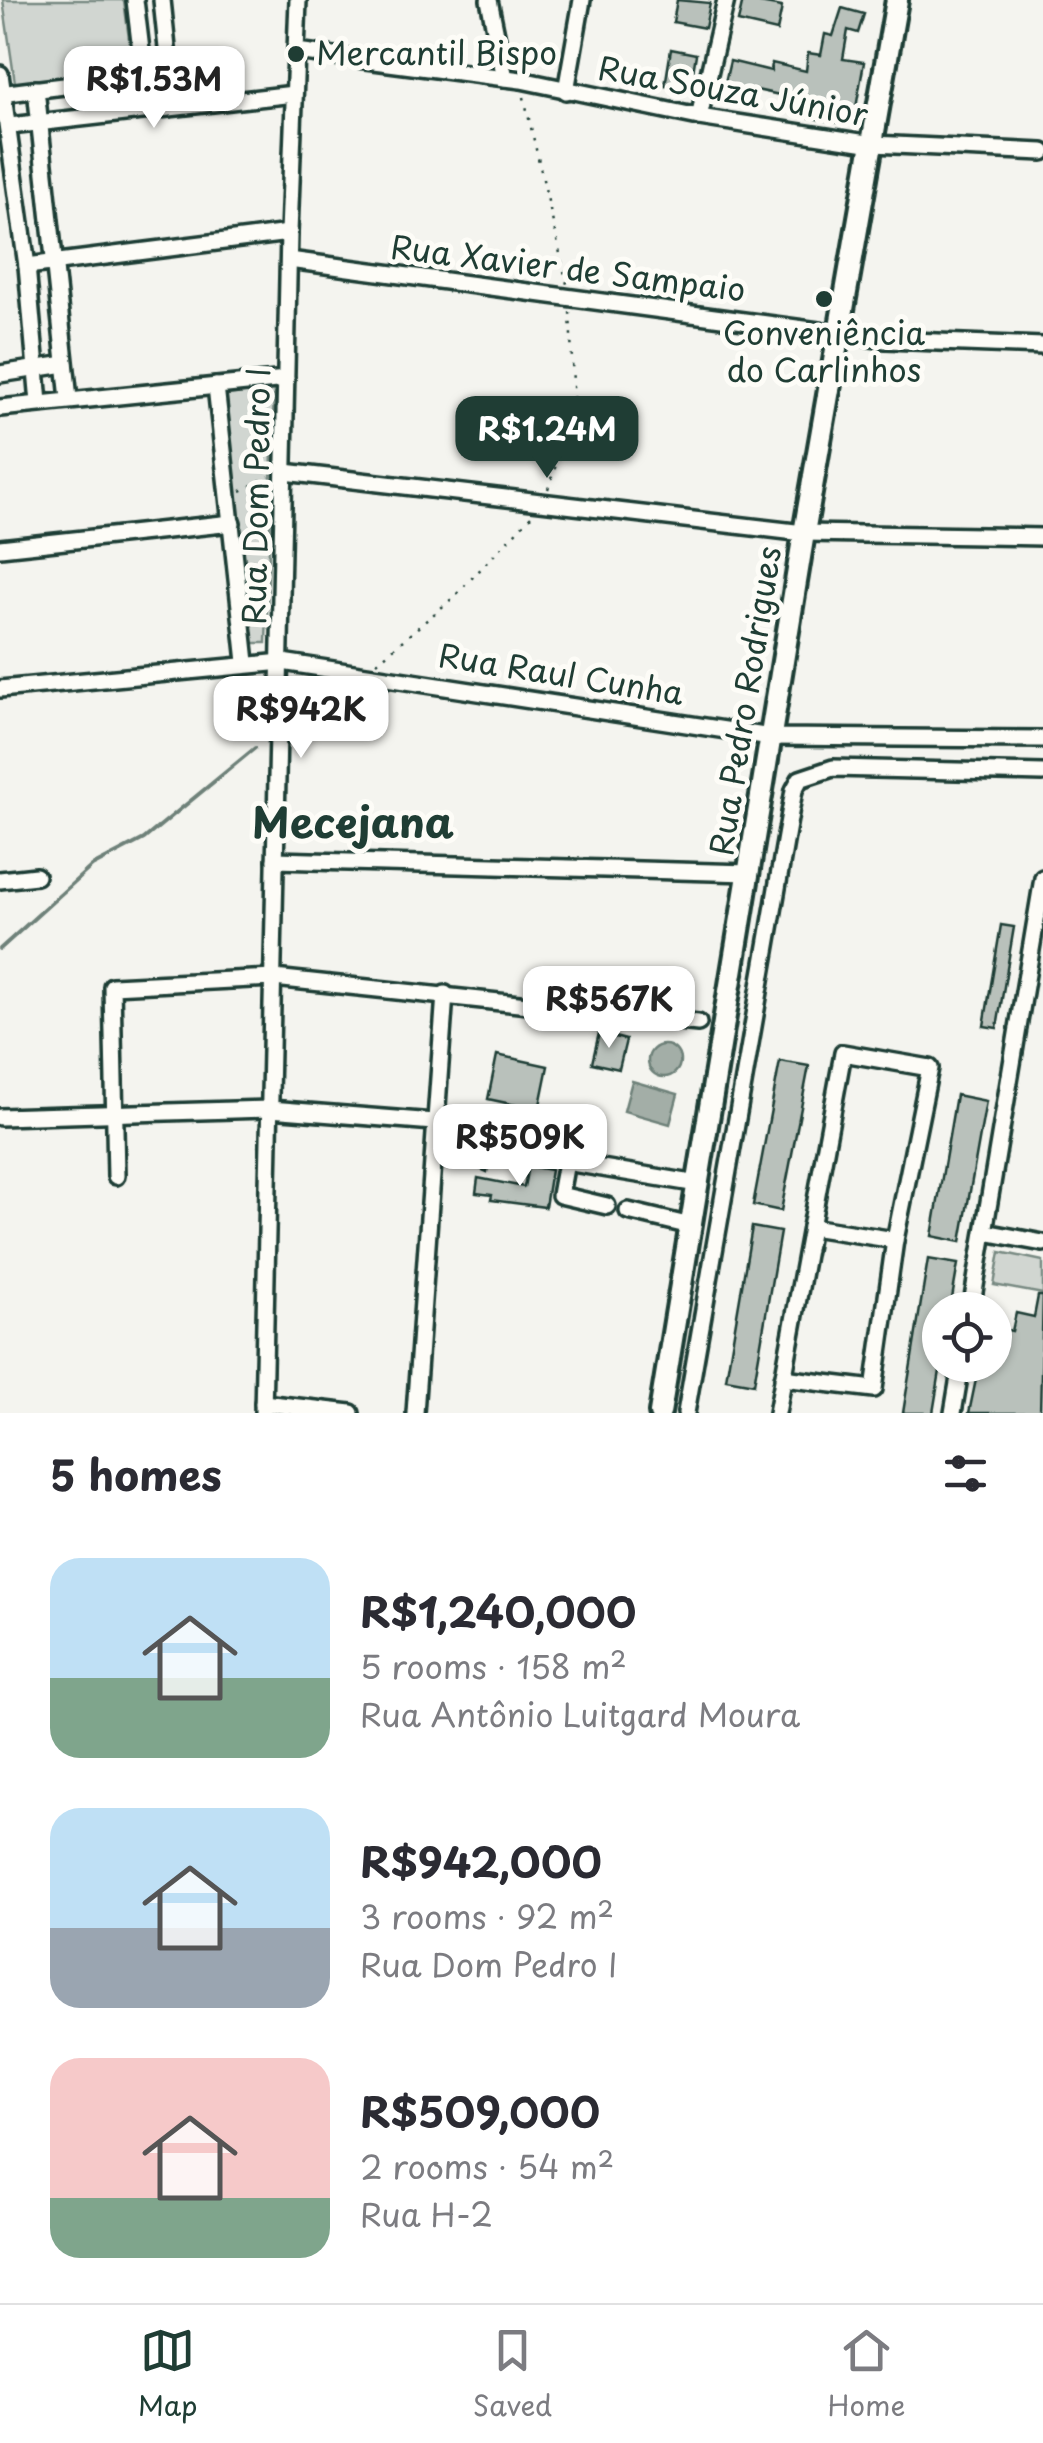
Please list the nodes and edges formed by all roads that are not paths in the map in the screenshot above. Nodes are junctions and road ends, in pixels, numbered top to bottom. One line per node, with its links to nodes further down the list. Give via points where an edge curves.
1 (135, 0): 10 (street)
2 (162, 0): 16 (street)
3 (298, 0): 8 (street, Rua Dom Pedro I)
4 (489, 0): 11 (street)
5 (582, 0): 13 (street)
6 (726, 0): 18 (street)
7 (897, 0): 21 (main road, Rua Pedro Rodrigues)
8 (296, 51): 11 (street, Rua Souza Júnior); 15 (street, Rua Dom Pedro I)
9 (0, 74): 14 (street)
10 (144, 76): 12 (street); 17 (street)
11 (513, 79): 13 (street, Rua Souza Júnior)
12 (36, 89): 14 (street); 19 (street)
13 (566, 91): 18 (street, Rua Souza Júnior)
14 (1, 94): 20 (street)
15 (294, 94): 16 (street); 23 (street, Rua Dom Pedro I)
16 (173, 106): 17 (street)
17 (148, 109): 19 (street)
18 (699, 117): 21 (street, Rua Souza Júnior)
19 (40, 122): 20 (street); 25 (street)
20 (10, 126): 26 (street)
21 (873, 144): 22 (street, Rua Souza Júnior); 27 (main road, Rua Pedro Rodrigues)
22 (1043, 152)
23 (289, 232): 24 (street, Rua Dom Pedro I); 25 (street)
24 (289, 260): 27 (street, Rua Xavier de Sampaio); 32 (street, Rua Dom Pedro I)
25 (55, 261): 26 (street); 29 (street)
26 (27, 266): 30 (street)
27 (840, 332): 28 (street, Rua Xavier de Sampaio); 39 (main road, Rua Pedro Rodrigues)
28 (1043, 346)
29 (64, 364): 30 (street); 34 (street)
30 (35, 369): 31 (street); 35 (street)
31 (0, 374)
32 (286, 379): 33 (street); 37 (street, Rua Dom Pedro I)
33 (216, 386): 34 (street); 38 (street)
34 (69, 399): 35 (street)
35 (39, 402): 36 (street)
36 (0, 408)
37 (285, 472): 39 (street); 43 (street, Rua Dom Pedro I)
38 (231, 515): 41 (street); 42 (street)
39 (804, 533): 40 (street); 45 (main road, Rua Pedro Rodrigues)
40 (1043, 537)
41 (0, 548)
42 (246, 662): 43 (street, Rua Raul Cunha); 44 (street, Rua Raul Cunha)
43 (282, 662): 45 (street, Rua Raul Cunha); 48 (street, Rua Dom Pedro I)
44 (0, 689)
45 (771, 738): 46 (street, Rua Raul Cunha); 49 (main road, Rua Pedro Rodrigues)
46 (1043, 739)
47 (1043, 774): 76 (street, via 834,768 800,779)
48 (275, 860): 49 (street); 53 (street, Rua Dom Pedro I)
49 (748, 874): 61 (main road, Rua Pedro Rodrigues)
50 (36, 876): 52 (street)
51 (1043, 878): 66 (street)
52 (0, 880)
53 (274, 978): 54 (street); 56 (street, Rua Dom Pedro I); 57 (street, via 112,986)
54 (445, 994): 55 (street); 59 (street)
55 (698, 1023)
56 (270, 1109): 57 (street); 59 (street); 72 (street, Rua Dom Pedro I)
57 (116, 1112): 58 (street); 60 (street)
58 (0, 1117)
59 (434, 1122): 74 (street)
60 (116, 1176)
61 (698, 1184): 62 (street, via 566,1162 560,1195); 64 (main road, Rua Pedro Rodrigues)
62 (607, 1206)
63 (628, 1211): 64 (street)
64 (691, 1226): 75 (main road, Rua Pedro Rodrigues)
65 (811, 1227): 67 (street); 67 (street, via 843,1053 930,1068); 70 (street)
66 (985, 1232): 68 (street); 69 (street)
67 (895, 1240): 70 (street, via 874,1389)
68 (1043, 1243)
69 (974, 1292)
70 (783, 1378): 77 (street)
71 (959, 1382): 78 (street)
72 (263, 1408): 73 (street)
73 (352, 1413)
74 (415, 1413)
75 (660, 1413)
76 (686, 1413)
77 (777, 1413)
78 (953, 1413)

